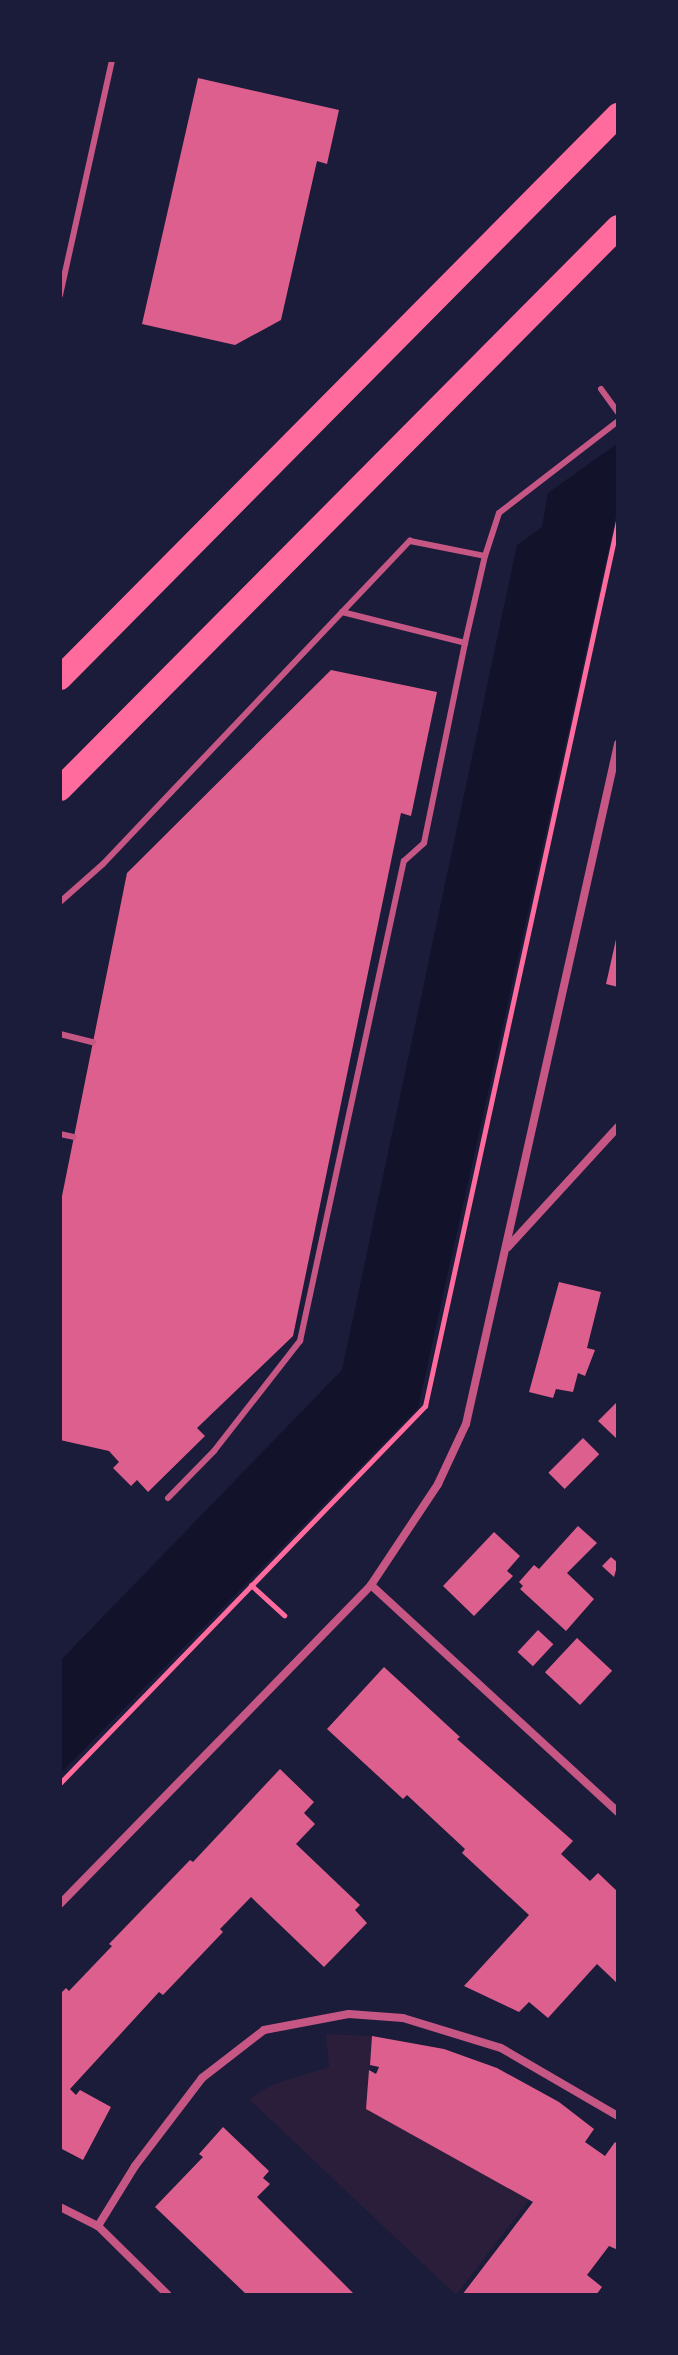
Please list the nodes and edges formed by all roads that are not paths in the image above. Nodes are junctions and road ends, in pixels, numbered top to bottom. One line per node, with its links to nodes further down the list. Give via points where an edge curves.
1 (112, 60): 4 (lane)
2 (618, 115): 11 (highway)
3 (618, 227): 13 (highway)
4 (60, 295)
5 (601, 389): 6 (lane)
6 (618, 412)
7 (618, 421): 8 (lane, via 499,513)
8 (485, 556): 9 (lane, via 410,541); 10 (lane)
9 (342, 612): 10 (lane); 14 (lane, via 103,864)
10 (465, 643): 21 (lane, via 424,843 404,861 300,1341 214,1451)
11 (60, 678)
12 (618, 744): 20 (street)
13 (60, 789)
14 (60, 902)
15 (60, 1034): 16 (lane)
16 (93, 1042)
17 (618, 1127): 20 (street)
18 (60, 1134): 19 (lane)
19 (74, 1137)
20 (505, 1250): 22 (street, via 466,1424 438,1484)
21 (168, 1498)
22 (371, 1585): 23 (street); 24 (street)
23 (618, 1812)
24 (60, 1904)
25 (618, 2116): 27 (street, via 501,2048 403,2018 349,2014 264,2030 202,2078 135,2166)
26 (60, 2207): 27 (street)
27 (98, 2226): 28 (street)
28 (168, 2295)

